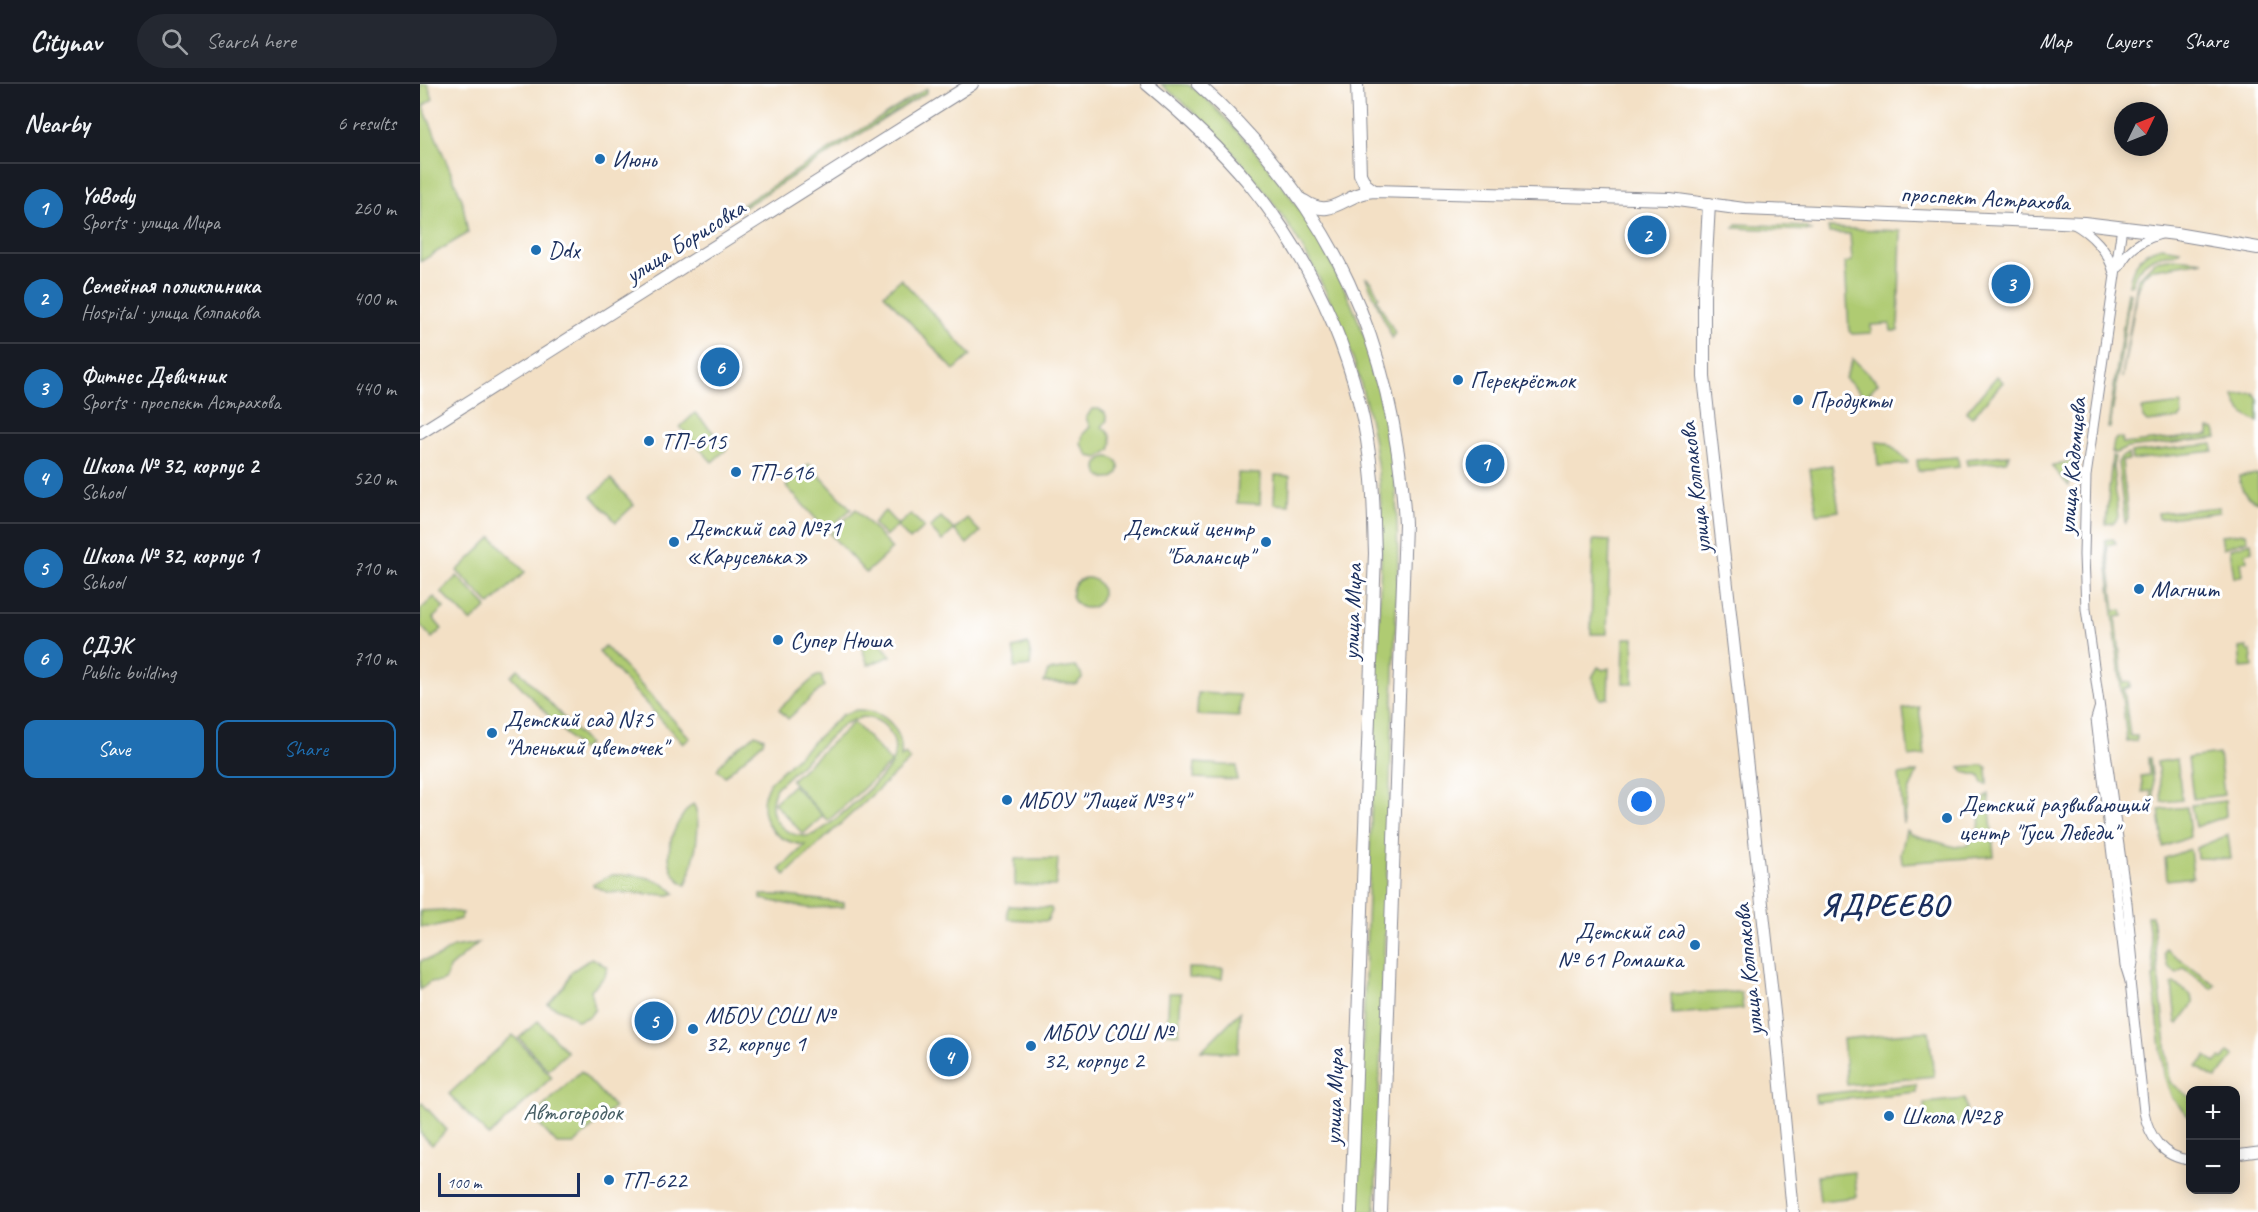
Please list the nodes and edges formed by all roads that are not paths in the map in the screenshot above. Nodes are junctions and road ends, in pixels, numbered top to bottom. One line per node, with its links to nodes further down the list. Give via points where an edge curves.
1 (972, 84): 17 (street, улица Борисовка)
2 (1147, 84): 21 (street, улица Мира, via 1228,160 1290,242 1325,305 1339,340 1369,456 1375,553)
3 (1198, 84): 8 (street, улица Мира, via 1256,142)
4 (1358, 84): 5 (street)
5 (1360, 174): 6 (street); 7 (street)
6 (1374, 190): 7 (street); 9 (street, via 1566,195)
7 (1350, 197): 10 (street)
8 (1300, 198): 10 (street, via 1318,208); 14 (street, улица Мира)
9 (1709, 204): 11 (street, проспект Астрахова, via 1744,209); 23 (street, улица Колпакова, via 1704,377 1776,1022)
10 (1336, 206): 14 (street, via 1327,222)
11 (2069, 222): 12 (street, проспект Астрахова); 16 (street, via 2102,247)
12 (2122, 227): 13 (street, проспект Астрахова); 16 (street, улица Кадомцева)
13 (2168, 233): 15 (street, проспект Астрахова); 16 (street, via 2136,246)
14 (1327, 242): 22 (street, улица Мира, via 1354,294 1379,359 1393,417 1405,524)
15 (2258, 248)
16 (2115, 278): 20 (street, улица Кадомцева, via 2084,496 2086,609 2127,903 2133,963 2130,981 2146,1122 2165,1151)
17 (420, 433)
18 (2258, 1152): 19 (street)
19 (2240, 1154)
20 (2186, 1159)
21 (1351, 1212)
22 (1381, 1212)
23 (1793, 1212)

